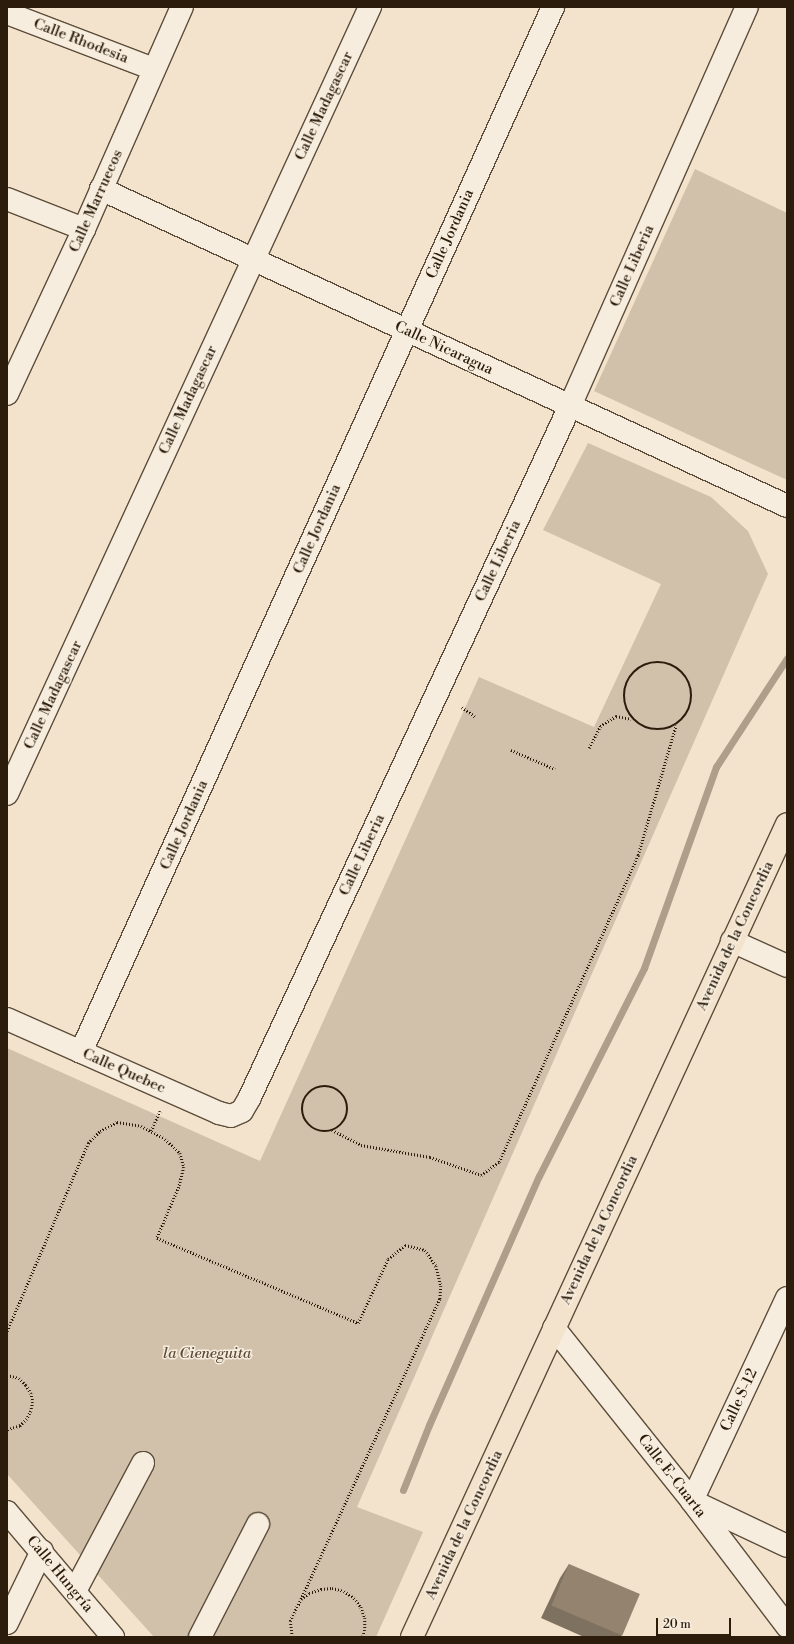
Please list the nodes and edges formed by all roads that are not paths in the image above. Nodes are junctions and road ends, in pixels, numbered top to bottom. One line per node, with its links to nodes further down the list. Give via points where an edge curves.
1 (182, 7): 6 (street, Calle Marruecos)
2 (370, 7): 10 (street, Calle Madagascar)
3 (553, 7): 11 (street, Calle Jordania)
4 (747, 7): 13 (street, Calle Liberia)
5 (7, 13): 6 (street, Calle Rhodesia)
6 (154, 69): 7 (street, Calle Marruecos)
7 (101, 189): 9 (street, Calle Marruecos); 10 (street, Calle Nicaragua)
8 (7, 199): 9 (street)
9 (84, 229): 12 (street, Calle Marruecos)
10 (254, 259): 11 (street, Calle Nicaragua); 15 (street, Calle Madagascar)
11 (407, 331): 13 (street, Calle Nicaragua); 20 (street, Calle Jordania)
12 (9, 386)
13 (570, 406): 14 (street, Calle Nicaragua); 21 (street, Calle Liberia)
14 (787, 506)
15 (7, 794)
16 (787, 824): 17 (main road, Avenida de la Concordia)
17 (732, 941): 18 (street); 23 (main road, Avenida de la Concordia)
18 (787, 966)
19 (7, 1019): 20 (street, Calle Quebec)
20 (81, 1052): 21 (street, Calle Quebec, via 219,1113 231,1116)
21 (242, 1111)
22 (787, 1298): 25 (street, Calle S-12)
23 (554, 1328): 25 (street, Calle E-Cuarta); 35 (main road, Avenida de la Concordia)
24 (143, 1463): 30 (street)
25 (692, 1501): 28 (street); 32 (street, Calle E-Cuarta)
26 (7, 1512): 29 (street, Calle Hungría)
27 (258, 1524): 34 (street)
28 (787, 1546)
29 (42, 1551): 30 (street, Calle Hungría); 31 (street)
30 (75, 1591): 33 (street, Calle Hungría)
31 (7, 1623)
32 (787, 1626)
33 (112, 1637)
34 (200, 1637)
35 (412, 1637)

